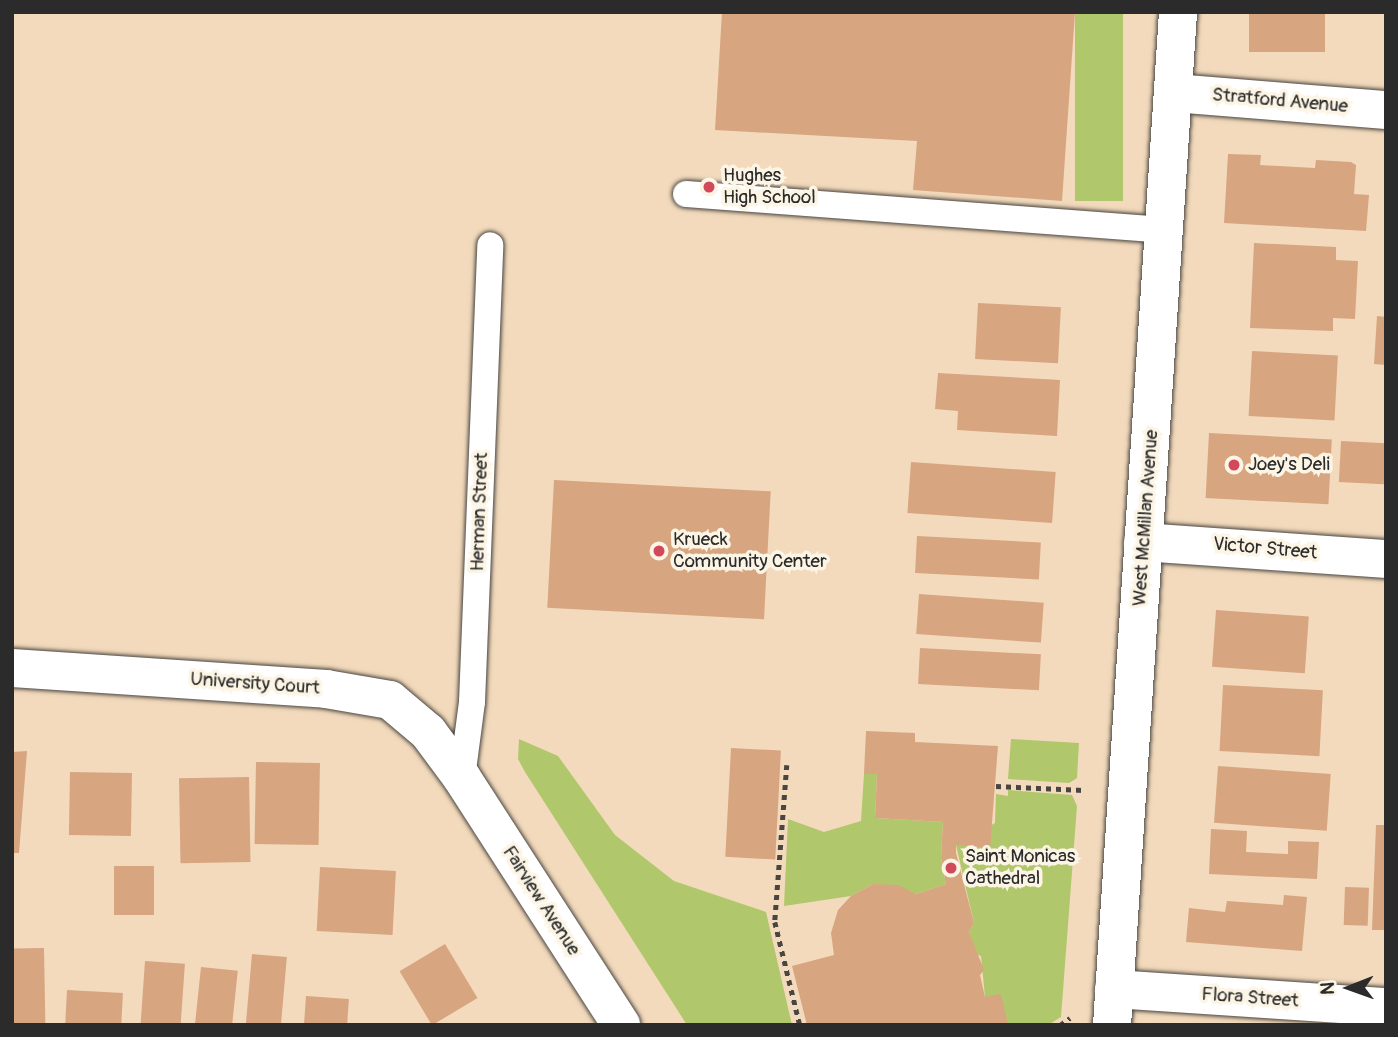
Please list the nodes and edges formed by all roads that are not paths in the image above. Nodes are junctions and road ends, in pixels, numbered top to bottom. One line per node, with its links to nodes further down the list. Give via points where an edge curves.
1 (1178, 12): 2 (street, West McMillan Avenue)
2 (1174, 93): 3 (street, Stratford Avenue); 5 (street, West McMillan Avenue)
3 (1386, 110)
4 (686, 194): 5 (lane)
5 (1164, 230): 7 (street, West McMillan Avenue)
6 (490, 245): 10 (lane, Herman Street, via 472,702)
7 (1143, 542): 8 (street, Victor Street); 11 (street, West McMillan Avenue)
8 (1386, 559)
9 (12, 668): 10 (street, University Court, via 326,689 390,700 428,732)
10 (461, 778): 13 (street, Fairview Avenue)
11 (1113, 1007): 12 (street, Flora Street)
12 (1386, 1007)
13 (621, 1025)

